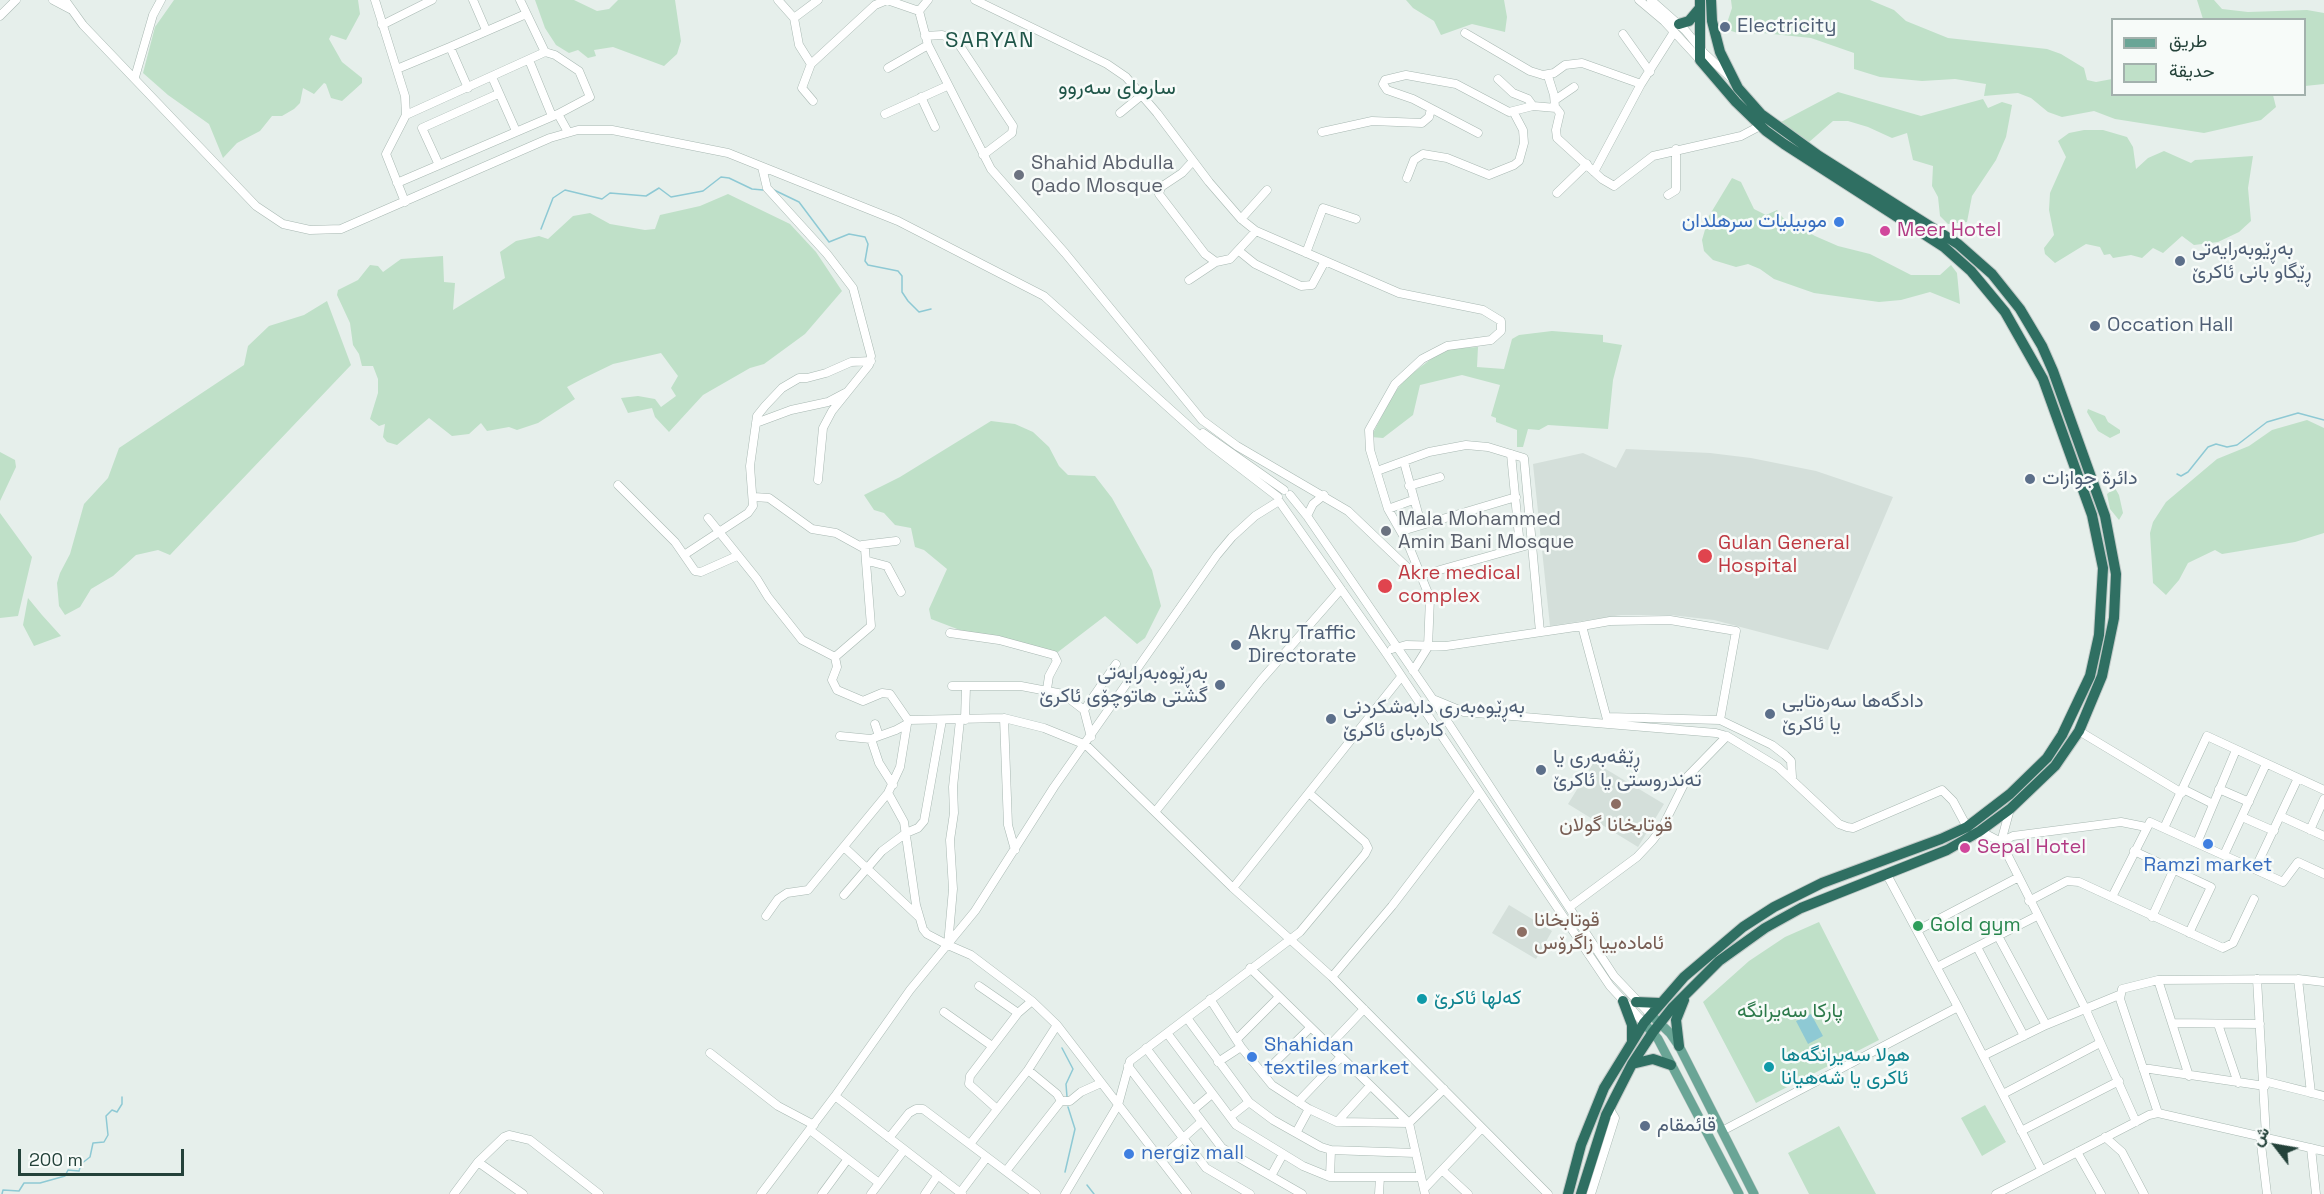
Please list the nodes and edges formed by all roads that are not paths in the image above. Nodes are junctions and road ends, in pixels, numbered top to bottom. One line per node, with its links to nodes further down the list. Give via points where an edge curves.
1 (16, 0): 22 (street)
2 (53, 0): 19 (street)
3 (65, 0): 19 (street)
4 (161, 0): 41 (street)
5 (375, 0): 24 (street)
6 (432, 0): 24 (street)
7 (473, 0): 26 (street)
8 (520, 0): 21 (street)
9 (778, 0): 23 (street)
10 (818, 0): 23 (street)
11 (887, 0): 17 (street); 20 (street)
12 (928, 0): 20 (street)
13 (975, 0): 50 (street, via 1107,64)
14 (1639, 0): 25 (street)
15 (1651, 0): 25 (street)
16 (1712, 0): 30 (highway)
17 (872, 3): 36 (street)
18 (1700, 4): 25 (highway, via 1689,21); 34 (highway)
19 (70, 9): 41 (street)
20 (919, 11): 29 (street)
21 (526, 14): 26 (street); 33 (street)
22 (0, 16)
23 (794, 18): 36 (street, via 800,45)
24 (382, 25): 38 (street)
25 (1677, 28): 34 (street); 39 (street)
26 (486, 30): 32 (street)
27 (1465, 33): 40 (street, via 1530,71)
28 (1623, 34): 39 (street)
29 (925, 36): 31 (street); 68 (street, via 942,35 956,40 1013,126 1012,133)
30 (1716, 42): 34 (highway); 44 (highway)
31 (928, 45): 37 (street); 46 (street)
32 (450, 47): 38 (street); 48 (street)
33 (545, 52): 35 (street); 59 (street, via 579,71 590,97)
34 (1702, 54): 44 (street); 61 (highway)
35 (529, 60): 42 (street); 59 (street)
36 (811, 64): 52 (street, via 802,88)
37 (888, 68)
38 (397, 69): 60 (street)
39 (1650, 72): 45 (street)
40 (1548, 76): 45 (street, via 1565,65 1582,63); 53 (street)
41 (135, 77): 79 (street, via 256,206 282,224 310,230 341,229)
42 (492, 77): 48 (street); 49 (street)
43 (1498, 79): 54 (street)
44 (1732, 79): 94 (highway, via 1777,128 1958,244 1992,274 2020,309 2042,346)
45 (1641, 84): 73 (street)
46 (947, 86): 51 (street); 68 (street)
47 (1574, 87): 53 (street)
48 (468, 88): 60 (street)
49 (498, 94): 63 (street); 71 (street, via 422,128)
50 (1142, 95): 56 (street); 69 (street)
51 (921, 97): 58 (street); 62 (street)
52 (813, 101)
53 (1555, 104): 54 (street); 70 (street, via 1560,113 1557,138)
54 (1533, 106): 57 (street)
55 (1431, 109): 57 (street, via 1386,90 1385,80 1406,75 1449,82); 65 (street, via 1422,123 1378,120); 66 (street)
56 (1120, 113)
57 (1514, 113): 74 (street, via 1524,142 1514,165 1489,175 1447,158 1422,154 1414,160)
58 (885, 114)
59 (555, 115): 63 (street); 64 (street)
60 (406, 116): 75 (street, via 386,154)
61 (1761, 126): 67 (street, via 1741,136); 95 (highway, via 1944,247 1985,286 2034,362)
62 (935, 127)
63 (516, 130): 71 (street)
64 (568, 132): 72 (street, via 612,130 709,148); 79 (street)
65 (1322, 132)
66 (1478, 133)
67 (1676, 149): 73 (street, via 1648,159 1617,185); 78 (street, via 1676,190)
68 (983, 155): 99 (street, via 1191,409 1237,446)
69 (1193, 160): 80 (street); 86 (street, via 1161,187 1159,194 1205,254)
70 (1587, 164): 73 (street); 77 (street)
71 (439, 165): 75 (street)
72 (762, 167): 88 (street, via 767,188 853,288); 91 (street, via 898,221 1044,296)
73 (1594, 172)
74 (1407, 178)
75 (397, 183): 79 (street)
76 (1267, 190): 80 (street)
77 (1557, 193)
78 (1668, 195)
79 (405, 202)
80 (1242, 219): 82 (street)
81 (1356, 219): 84 (street, via 1323,208)
82 (1256, 231): 83 (street); 84 (street)
83 (1239, 251): 85 (street, via 1255,264 1301,286 1312,285); 86 (street, via 1230,260)
84 (1306, 253): 85 (street)
85 (1325, 261): 96 (street, via 1399,293 1483,310 1498,317 1502,325 1491,340 1436,350 1395,384 1369,430 1368,441)
86 (1216, 262): 87 (street)
87 (1189, 280)
88 (871, 361): 89 (street); 90 (street, via 851,362 826,373 799,378 782,388 757,416)
89 (847, 392): 90 (street, via 828,402); 98 (street, via 823,428)
90 (756, 423): 104 (street, via 750,466)
91 (1194, 428): 102 (street); 106 (street)
92 (1511, 454): 93 (street, via 1466,445 1429,452); 105 (street); 115 (street, via 1524,458)
93 (1404, 462): 96 (street); 101 (street)
94 (2089, 467): 95 (highway); 148 (highway, via 2114,554 2114,618 2103,676)
95 (2076, 470): 172 (highway, via 2092,515 2103,568 2099,635 2090,676 2047,758 2010,794)
96 (1377, 471): 108 (street)
97 (1440, 477): 101 (street)
98 (818, 480)
99 (1296, 480): 102 (street); 103 (street)
100 (618, 485): 118 (street)
101 (1409, 486): 107 (street)
102 (1287, 492): 106 (street, via 1286,502); 109 (street)
103 (1324, 495): 109 (street); 121 (street, via 1348,511 1405,567)
104 (753, 497): 113 (street, via 748,513); 116 (street, via 769,498 812,529 836,533)
105 (1516, 497): 111 (street); 117 (street)
106 (1278, 499): 122 (street); 151 (street, via 1217,555)
107 (1413, 500): 108 (street); 111 (street)
108 (1388, 509): 112 (street)
109 (1307, 516): 127 (street)
110 (708, 518): 113 (street)
111 (1421, 524): 112 (street)
112 (1402, 531): 121 (street)
113 (720, 532): 118 (street); 119 (street)
114 (897, 541): 116 (street)
115 (1532, 544): 117 (street); 125 (street)
116 (862, 545): 120 (street)
117 (1520, 547): 121 (street)
118 (684, 555): 119 (street, via 698,572)
119 (737, 556): 130 (street, via 802,640)
120 (867, 561): 123 (street, via 886,566); 130 (street, via 871,626)
121 (1422, 575): 128 (street, via 1430,598)
122 (1341, 589): 129 (street); 169 (street)
123 (900, 592)
124 (1582, 627): 125 (street); 143 (street); 144 (street, via 1610,621 1670,620 1736,631)
125 (1540, 632): 128 (street)
126 (950, 633): 136 (street, via 999,640 1054,655 1057,661)
127 (1395, 647): 128 (street); 129 (street); 132 (street)
128 (1428, 647): 132 (street)
129 (1386, 653): 133 (street)
130 (835, 657): 145 (street, via 837,667 832,680 837,690 862,701 890,693)
131 (1116, 664): 138 (street)
132 (1413, 671): 137 (street)
133 (1401, 677): 162 (street); 164 (street)
134 (951, 686): 135 (street)
135 (966, 686): 136 (street); 142 (street)
136 (1047, 689): 138 (street, via 1063,694)
137 (1432, 698): 139 (street); 147 (street)
138 (1084, 710): 151 (street)
139 (1464, 712): 143 (street); 147 (street)
140 (1004, 718): 142 (street); 153 (street, via 1044,728); 185 (street, via 1008,825)
141 (942, 720): 142 (street); 145 (street); 178 (street, via 927,814 918,828)
142 (962, 720): 208 (street, via 950,840)
143 (1608, 720): 144 (street); 150 (street)
144 (1720, 720): 156 (street, via 1785,755 1791,761)
145 (908, 722): 152 (street); 158 (street)
146 (875, 724): 152 (street)
147 (1450, 727): 180 (street)
148 (2079, 731): 161 (street); 168 (highway, via 2055,766)
149 (840, 736): 152 (street)
150 (1727, 736): 156 (street); 199 (street, via 1688,776 1662,828 1637,857)
151 (1091, 737): 153 (street)
152 (875, 738): 158 (street, via 879,763)
153 (1086, 745): 169 (street); 185 (street)
154 (2236, 750): 155 (street); 159 (street); 161 (street, via 2207,736)
155 (2266, 764): 157 (street); 166 (street)
156 (1792, 777): 172 (street, via 1839,824 1847,827 1853,828 1942,790)
157 (2298, 778): 160 (street); 170 (street)
158 (893, 784): 163 (street)
159 (2219, 789): 166 (street); 167 (street)
160 (2324, 790)
161 (2182, 791): 167 (street); 174 (street)
162 (1479, 792): 183 (street); 212 (street)
163 (888, 793): 178 (street); 184 (street)
164 (1310, 794): 194 (street); 207 (street, via 1368,848 1300,932)
165 (2324, 799): 175 (street)
166 (2249, 802): 171 (street)
167 (2213, 804): 182 (street)
168 (2010, 808): 176 (highway); 181 (street)
169 (1155, 812): 194 (street)
170 (2280, 816): 175 (street); 177 (street)
171 (2242, 818): 177 (street); 187 (street)
172 (1967, 827): 225 (highway, via 1822,883 1774,907 1743,927)
173 (2146, 827): 174 (street, via 2150,822); 181 (street, via 2121,822 2023,834); 186 (street)
174 (2164, 828): 182 (street)
175 (2310, 830): 179 (street)
176 (1980, 831): 181 (street); 191 (highway, via 1947,850)
177 (2274, 831): 190 (street)
178 (906, 833): 188 (street, via 882,851); 203 (street)
179 (2324, 836)
180 (1527, 839): 183 (street); 199 (street)
181 (2001, 842): 193 (street)
182 (2197, 843): 187 (street)
183 (1516, 846): 223 (street)
184 (844, 847): 188 (street); 200 (street, via 808,890 787,893)
185 (1015, 850): 208 (street)
186 (2134, 851): 189 (street); 196 (street)
187 (2224, 855): 190 (street)
188 (868, 869): 195 (street); 203 (street)
189 (2174, 869): 202 (street); 205 (street, via 2211,886)
190 (2255, 869): 192 (street, via 2283,882 2298,862)
191 (1886, 873): 204 (street); 218 (highway, via 1801,908 1759,932 1719,961)
192 (2324, 874)
193 (2018, 878): 198 (street); 204 (street)
194 (1233, 888): 207 (street)
195 (844, 895)
196 (2112, 897): 198 (street, via 2073,881); 202 (street)
197 (2254, 900): 205 (street, via 2234,944 2228,948)
198 (2030, 901): 201 (street)
199 (1571, 906): 224 (street, via 1614,976)
200 (766, 916)
201 (2037, 916): 206 (street); 227 (street)
202 (2152, 917): 205 (street)
203 (920, 918): 208 (street, via 927,934)
204 (1918, 930): 210 (street)
205 (2189, 933)
206 (1998, 936): 209 (street); 237 (street)
207 (1288, 939): 211 (street); 212 (street)
208 (948, 945): 222 (street, via 971,955); 269 (street, via 910,990)
209 (1977, 947): 210 (street); 240 (street)
210 (1937, 967): 226 (street)
211 (1250, 968): 220 (street); 221 (street)
212 (1332, 977): 228 (street)
213 (2257, 979): 214 (street); 215 (street); 235 (street)
214 (2298, 979): 216 (street); 266 (street)
215 (2158, 980): 219 (street, via 2124,987); 233 (street)
216 (2324, 982)
217 (979, 986): 230 (street)
218 (1689, 992): 232 (highway); 246 (highway, via 1676,1020)
219 (2119, 996): 227 (street); 256 (street)
220 (1278, 998): 238 (street); 241 (street)
221 (1210, 999): 231 (street); 241 (street)
222 (1032, 1001): 230 (street); 236 (street)
223 (1623, 1001): 232 (street); 242 (highway, via 1632,1025)
224 (1636, 1002): 225 (highway); 232 (street)
225 (1660, 1003): 232 (highway)
226 (1958, 1006): 250 (street); 287 (street)
227 (2085, 1008): 237 (street); 243 (street)
228 (1364, 1009): 245 (street); 265 (street)
229 (944, 1012): 244 (street)
230 (1018, 1013): 244 (street)
231 (1186, 1018): 239 (street); 252 (street)
232 (1652, 1023): 242 (highway); 246 (main road); 253 (highway); 254 (main road)
233 (2172, 1023): 234 (street); 259 (street)
234 (2218, 1024): 235 (street); 262 (street)
235 (2260, 1024): 263 (street)
236 (1057, 1025): 257 (street); 261 (street)
237 (2046, 1025): 240 (street)
238 (1310, 1028): 245 (street); 258 (street)
239 (1167, 1033): 248 (street); 267 (street)
240 (2024, 1036): 250 (street)
241 (1237, 1039): 247 (street)
242 (1632, 1042): 334 (highway, via 1604,1088 1589,1123)
243 (2100, 1043): 260 (street); 268 (street)
244 (992, 1046): 275 (street, via 970,1076 969,1084)
245 (1329, 1046): 251 (street)
246 (1679, 1046): 287 (main road)
247 (1241, 1047): 252 (street); 258 (street)
248 (1146, 1048): 255 (street); 278 (street)
249 (710, 1053): 285 (street)
250 (1983, 1056): 268 (street)
251 (1340, 1058): 264 (street); 273 (street)
252 (1218, 1062): 272 (street)
253 (1632, 1064): 254 (highway, via 1653,1059); 276 (highway)
254 (1671, 1065): 307 (main road)
255 (1128, 1066): 274 (street); 290 (street)
256 (2143, 1068): 259 (street); 279 (street)
257 (1028, 1070): 271 (street); 275 (street)
258 (1263, 1074): 273 (street)
259 (2189, 1076): 262 (street)
260 (2119, 1081): 283 (street); 288 (street)
261 (1101, 1083): 271 (street, via 1070,1101); 274 (street)
262 (2238, 1083): 263 (street)
263 (2265, 1084): 266 (street); 291 (street)
264 (1370, 1086): 282 (street); 284 (street)
265 (1444, 1089): 284 (street); 286 (street)
266 (2311, 1093): 270 (street)
267 (1212, 1094): 278 (street); 280 (street)
268 (2002, 1094): 288 (street)
269 (835, 1096): 285 (street); 293 (street)
270 (2324, 1096)
271 (1061, 1101): 310 (street)
272 (1249, 1102): 280 (street); 289 (street)
273 (1298, 1102): 277 (street)
274 (1118, 1105): 303 (street); 327 (street)
275 (997, 1108): 294 (street)
276 (1609, 1108): 335 (highway); 336 (street, via 1615,1118)
277 (1309, 1109): 282 (street); 289 (street)
278 (1192, 1110): 281 (street)
279 (2158, 1113): 283 (street); 291 (street)
280 (1230, 1117): 301 (street, via 1245,1132)
281 (1202, 1122): 290 (street); 312 (street, via 1227,1152)
282 (1337, 1122): 284 (street)
283 (2136, 1122): 292 (street)
284 (1409, 1123): 300 (street)
285 (812, 1128): 305 (street); 323 (street)
286 (1481, 1129): 308 (street); 333 (street)
287 (1722, 1131): 304 (main road)
288 (2021, 1131): 309 (street)
289 (1296, 1133): 297 (street)
290 (1183, 1136): 303 (street); 329 (street, via 1210,1172)
291 (2263, 1136): 295 (street); 342 (street)
292 (2105, 1137): 299 (street); 341 (street, via 2122,1152)
293 (889, 1138): 294 (street, via 909,1113 923,1109); 296 (street)
294 (970, 1144): 302 (street)
295 (2311, 1148): 298 (street); 343 (street)
296 (904, 1150): 311 (street); 316 (street)
297 (1331, 1150): 300 (street); 313 (street)
298 (2324, 1151)
299 (2077, 1152): 309 (street); 340 (street)
300 (1415, 1153): 315 (street)
301 (1283, 1154): 312 (street); 313 (street)
302 (987, 1157): 310 (street); 319 (street)
303 (1161, 1158): 328 (street)
304 (1736, 1159): 307 (main road); 338 (main road)
305 (847, 1160): 316 (street); 318 (street)
306 (478, 1162): 320 (street); 321 (street); 322 (street, via 504,1137 523,1137)
307 (1724, 1166): 337 (main road)
308 (1442, 1170): 317 (street); 332 (street)
309 (2041, 1170): 339 (street)
310 (1006, 1171): 326 (street)
311 (938, 1175): 319 (street); 325 (street)
312 (1271, 1176): 330 (street)
313 (1330, 1177): 314 (street)
314 (1380, 1177): 315 (street); 331 (street)
315 (1421, 1177): 317 (street)
316 (879, 1183): 324 (street)
317 (1425, 1191)
318 (823, 1193)
319 (961, 1193)
320 (453, 1194)
321 (523, 1194)
322 (599, 1194)
323 (761, 1194)
324 (871, 1194)
325 (925, 1194)
326 (1036, 1194)
327 (1065, 1194)
328 (1187, 1194)
329 (1250, 1194)
330 (1302, 1194)
331 (1379, 1194)
332 (1468, 1194)
333 (1548, 1194)
334 (1568, 1194)
335 (1581, 1194)
336 (1591, 1194)
337 (1739, 1194)
338 (1754, 1194)
339 (1996, 1194)
340 (2100, 1194)
341 (2144, 1194)
342 (2267, 1194)
343 (2316, 1194)

